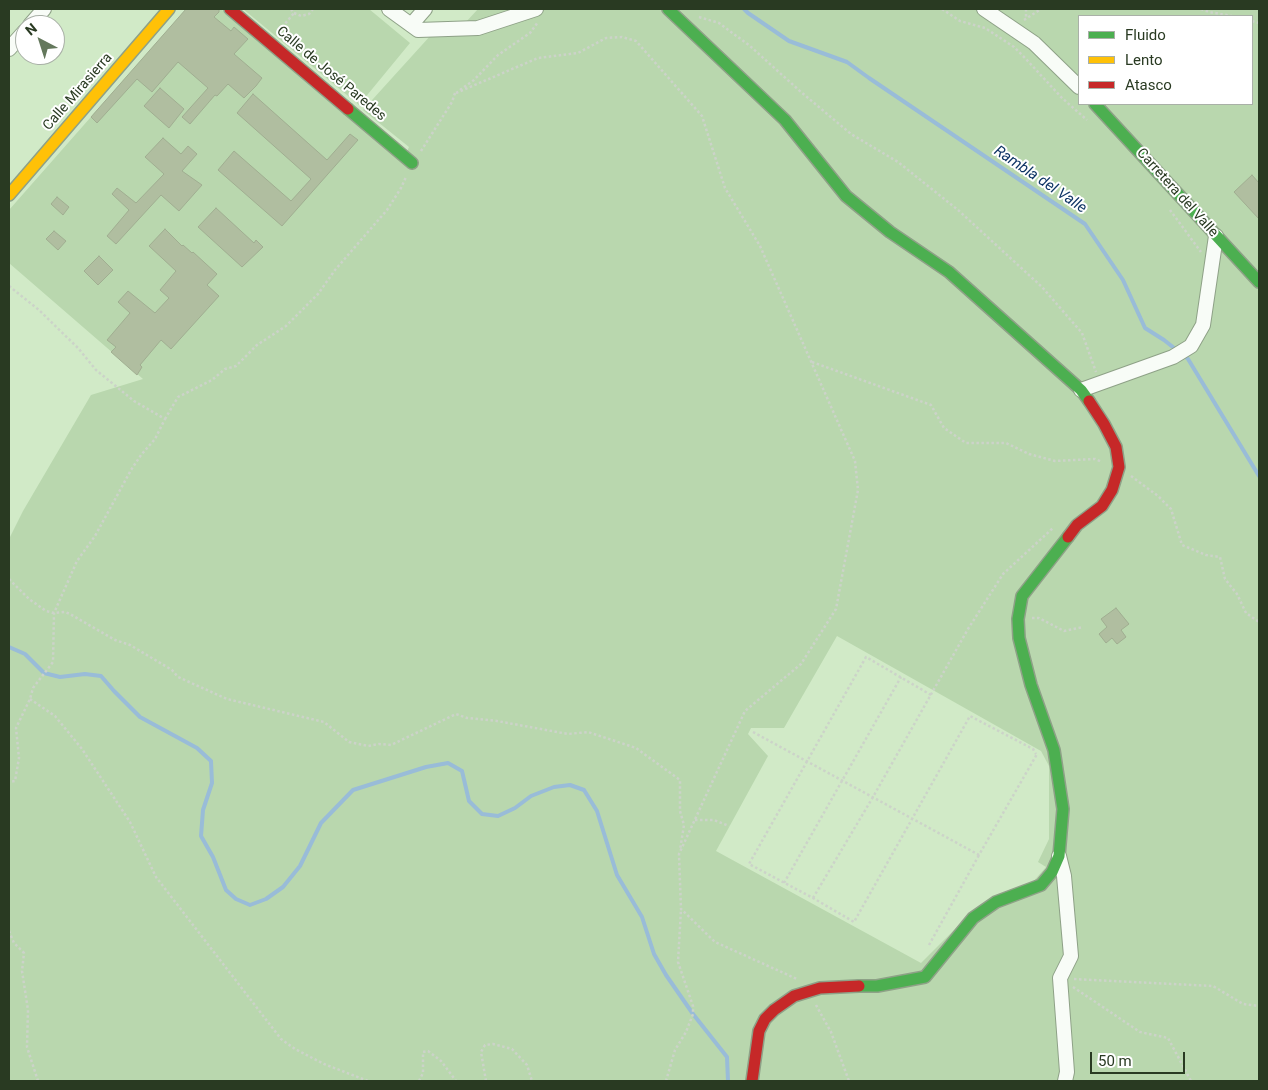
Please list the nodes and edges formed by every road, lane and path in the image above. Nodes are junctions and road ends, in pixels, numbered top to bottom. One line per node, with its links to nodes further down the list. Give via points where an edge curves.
1 (169, 9): 26 (street, Calle Mirasierra)
2 (230, 9): 20 (street, Calle de José Paredes)
3 (291, 9): 13 (path)
4 (313, 9): 13 (path, via 306,15)
5 (390, 9): 18 (street)
6 (425, 9): 18 (street)
7 (668, 9): 34 (street, via 785,120 846,196 890,232 949,272)
8 (942, 9): 24 (path, via 960,20 985,28 1014,48)
9 (984, 9): 19 (street)
10 (1026, 9): 17 (path)
11 (1041, 9): 17 (path)
12 (1201, 9): 16 (path)
13 (294, 13): 20 (path)
14 (691, 14): 33 (path, via 719,23 851,134 898,162 958,210 1042,287 1082,333)
15 (537, 15): 18 (street, via 478,28 418,30); 22 (path, via 530,33 498,55)
16 (1226, 15)
17 (1026, 18): 19 (path)
18 (411, 25)
19 (1014, 28): 21 (street)
20 (270, 42): 25 (street, Calle de José Paredes)
21 (1078, 86)
22 (456, 93): 25 (path); 32 (path, via 538,58 578,53 606,38 622,36 636,41 702,116 725,188 760,246)
23 (1096, 105): 28 (street, Carretera del Valle)
24 (1091, 124)
25 (412, 163): 35 (path, via 388,210 318,294 286,326 258,345 236,366 225,369 212,380 178,397)
26 (9, 195)
27 (1165, 204): 29 (path, via 1203,254)
28 (1216, 236): 29 (street); 30 (street, Carretera del Valle)
29 (1213, 262): 33 (street, via 1203,325 1191,346 1173,357)
30 (1259, 282)
31 (9, 286): 35 (path, via 39,310 96,370 134,401)
32 (811, 362): 36 (path, via 932,405 944,428 966,443 1006,442 1029,454 1055,460 1095,460); 53 (path, via 854,462 858,490 836,609 801,664 745,711)
33 (1100, 383): 34 (street)
34 (1081, 390): 36 (street, via 1116,448)
35 (166, 419): 39 (path, via 131,470 95,536 76,561)
36 (1119, 467): 40 (street, via 1112,490 1102,506 1077,525 1022,596); 41 (path, via 1171,509 1182,545 1220,557 1225,579 1246,613)
37 (1056, 527): 44 (path, via 1003,574)
38 (9, 579): 39 (path, via 29,599)
39 (54, 613): 45 (path, via 52,662 33,688); 55 (path, via 70,614 130,645 178,677 227,699 324,722 349,742 368,746 391,745 456,714 568,734 588,732 636,748 680,780 680,811 684,825)
40 (1018, 619): 42 (path, via 1039,618 1064,631); 47 (street, via 1018,638)
41 (1259, 622)
42 (1083, 627)
43 (901, 677): 44 (path); 48 (path, via 866,657); 49 (path)
44 (931, 695): 51 (path)
45 (30, 699): 50 (path, via 16,728 19,758 15,781); 67 (path, via 55,716 82,749 130,822 156,877 280,1039 324,1064)
46 (753, 732): 48 (path)
47 (1043, 749): 52 (path, via 1034,749 970,716); 56 (path); 57 (street, via 1063,809)
48 (806, 761): 49 (path); 58 (path, via 749,864)
49 (842, 781): 51 (path); 58 (path)
50 (9, 782)
51 (872, 797): 52 (path); 59 (path)
52 (913, 819): 56 (path); 59 (path, via 854,922)
53 (695, 820): 54 (path, via 714,820); 55 (path)
54 (730, 826)
55 (680, 854): 60 (path)
56 (979, 855): 62 (path)
57 (1059, 856): 63 (street, via 1064,876 1071,956); 64 (street, via 1041,885 996,902 972,918 924,977 877,986)
58 (784, 882): 59 (path)
59 (813, 898)
60 (681, 909): 64 (path, via 715,942); 72 (path, via 678,962 693,1014 675,1050)
61 (9, 931): 66 (path, via 14,943 24,953 22,971 28,1010 27,1047)
62 (927, 948)
63 (1060, 978): 65 (path, via 1213,986 1243,1004); 75 (street); 76 (path, via 1140,1032 1168,1038)
64 (814, 990): 73 (street, via 794,996 765,1019 759,1031); 74 (path)
65 (1259, 1006)
66 (38, 1081)
67 (368, 1081)
68 (419, 1081): 69 (path, via 423,1073 423,1052 428,1051 441,1061)
69 (456, 1081)
70 (486, 1081): 71 (path, via 481,1052 485,1045 493,1044 512,1049 527,1065)
71 (532, 1081)
72 (666, 1081)
73 (752, 1081)
74 (849, 1081)
75 (1065, 1081)
76 (1191, 1081)

